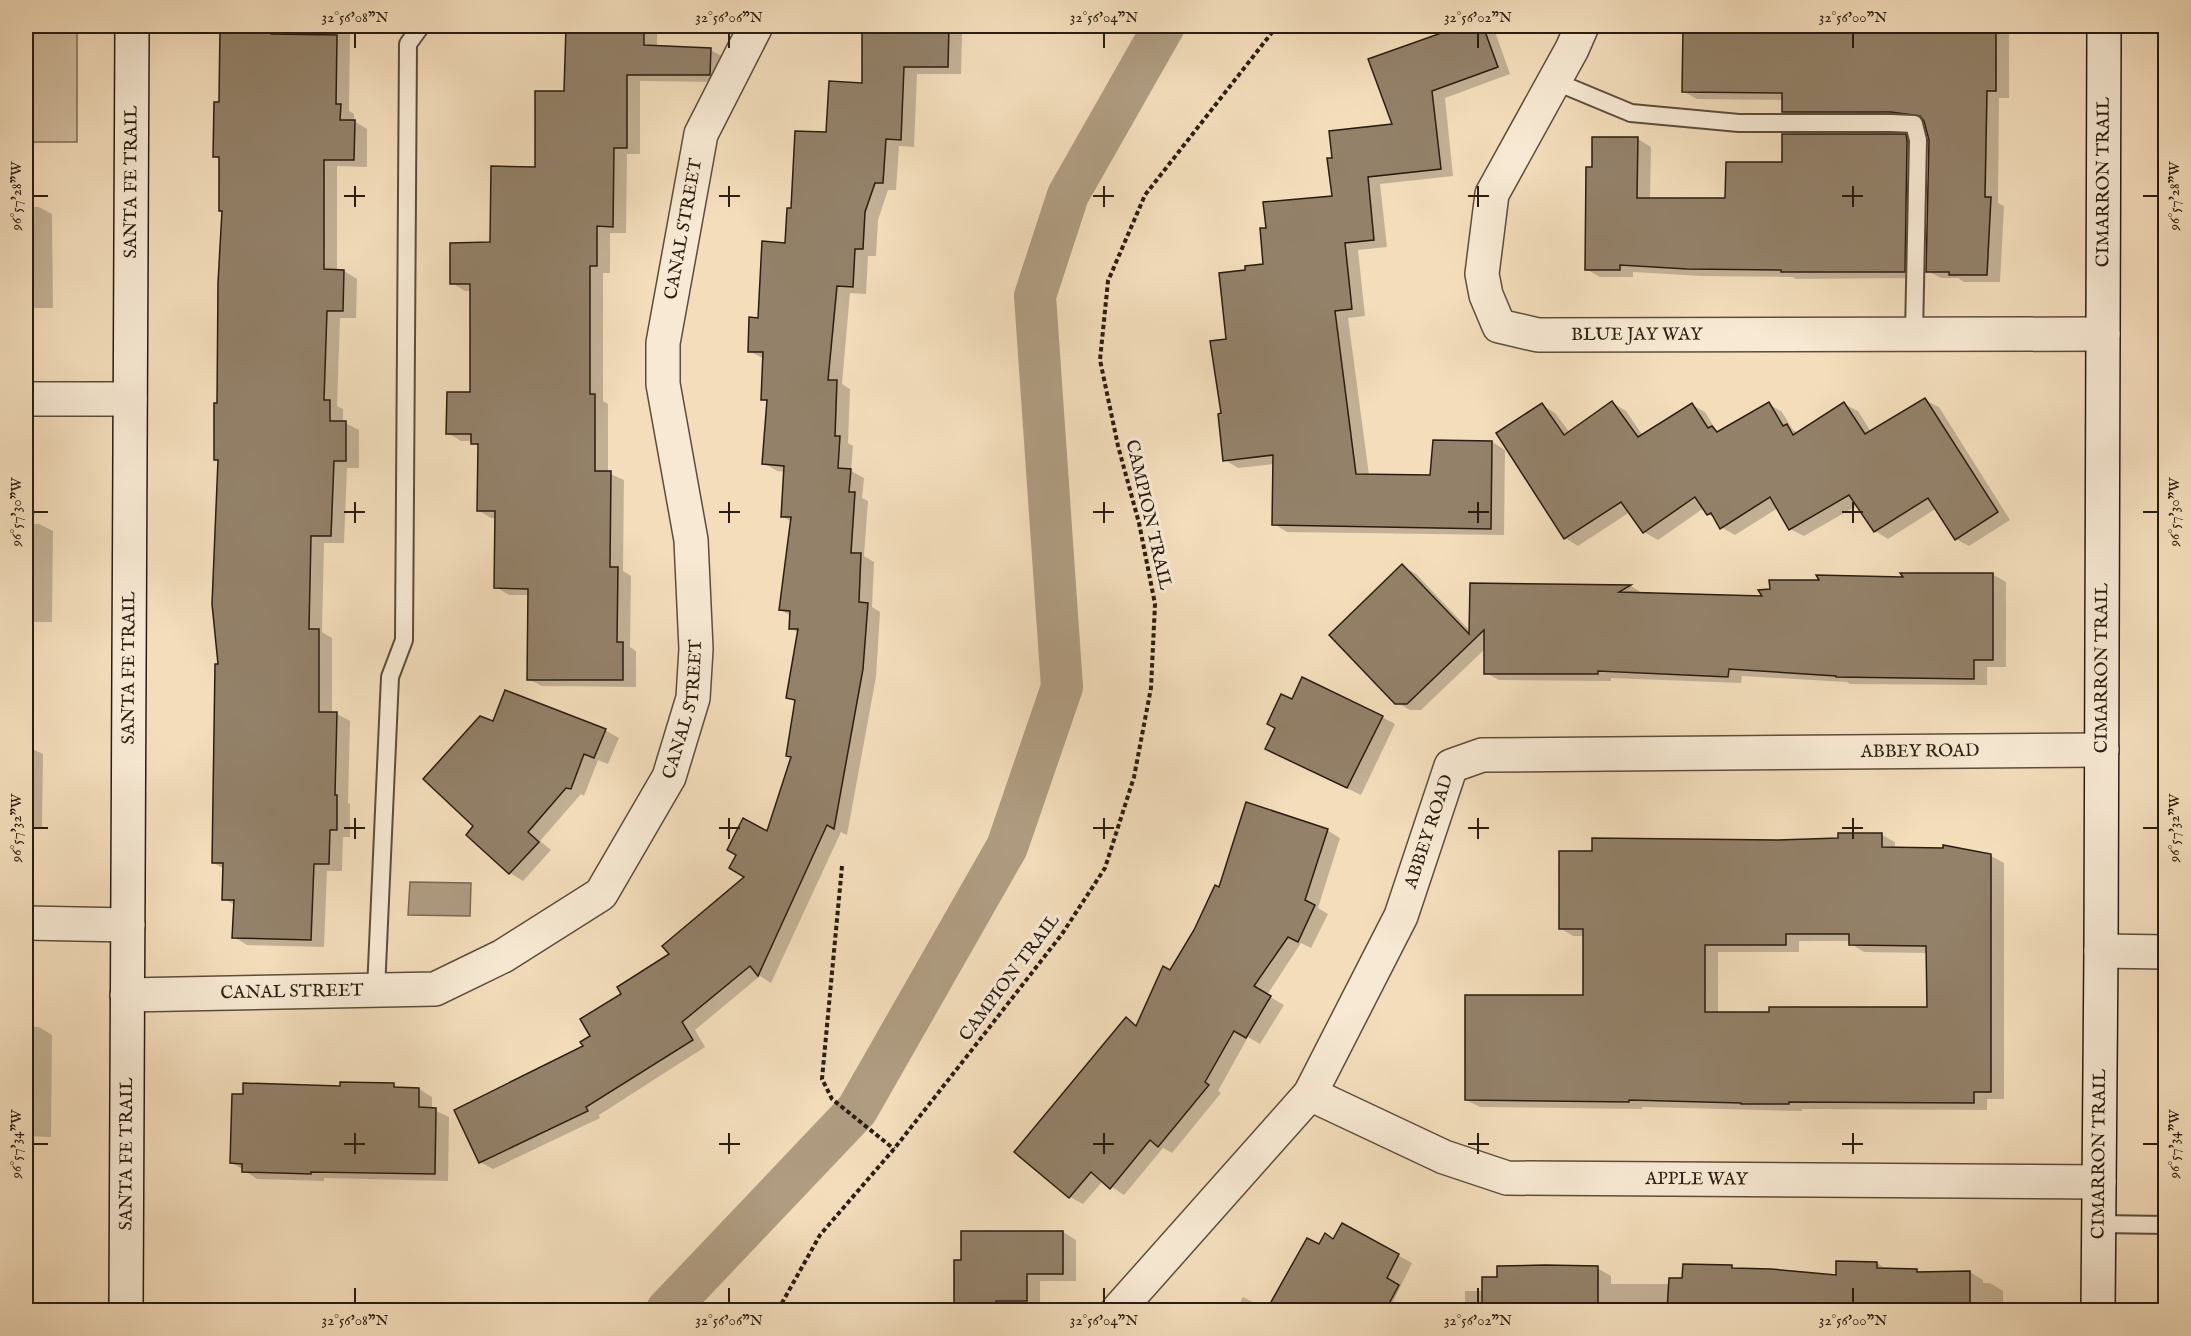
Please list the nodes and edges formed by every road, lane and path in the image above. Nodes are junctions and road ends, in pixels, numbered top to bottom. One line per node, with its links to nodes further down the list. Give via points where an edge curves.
1 (132, 26): 11 (street, SANTA FE TRAIL)
2 (422, 26): 18 (lane, via 408,44 404,640 390,678)
3 (756, 26): 18 (street, CANAL STREET, via 701,134 663,343 663,384 691,540 696,649 693,698 669,777 601,894 504,956 435,989)
4 (1277, 26): 21 (path, CAMPION TRAIL, via 1145,195 1107,281 1100,360 1155,604 1151,688 1134,777 1105,868 1062,934)
5 (1582, 26): 7 (street, BLUE JAY WAY)
6 (2104, 26): 9 (street, CIMARRON TRAIL)
7 (1554, 81): 8 (lane, via 1631,113 1739,123 1914,124 1918,140); 8 (street, BLUE JAY WAY, via 1492,194 1482,274 1498,326 1538,335)
8 (1914, 334): 9 (street, BLUE JAY WAY)
9 (2103, 334): 12 (street, CIMARRON TRAIL)
10 (26, 399): 11 (street)
11 (130, 399): 15 (street, SANTA FE TRAIL)
12 (2102, 750): 16 (street, CIMARRON TRAIL); 20 (street, ABBEY ROAD, via 1482,755 1451,766 1401,916)
13 (842, 866): 21 (path, via 822,1079 832,1099)
14 (26, 923): 15 (street)
15 (128, 925): 19 (street, SANTA FE TRAIL)
16 (2101, 951): 17 (street); 22 (street, CIMARRON TRAIL)
17 (2166, 952)
18 (376, 990): 19 (street, CANAL STREET)
19 (127, 995): 25 (street, SANTA FE TRAIL)
20 (1310, 1094): 22 (street, APPLE WAY, via 1444,1157 1507,1178); 27 (street, ABBEY ROAD)
21 (894, 1149): 26 (path, CAMPION TRAIL, via 820,1235)
22 (2099, 1182): 23 (street, CIMARRON TRAIL)
23 (2098, 1224): 24 (lane); 28 (street, CIMARRON TRAIL)
24 (2166, 1225)
25 (126, 1311)
26 (778, 1311)
27 (1119, 1311)
28 (2098, 1311)

